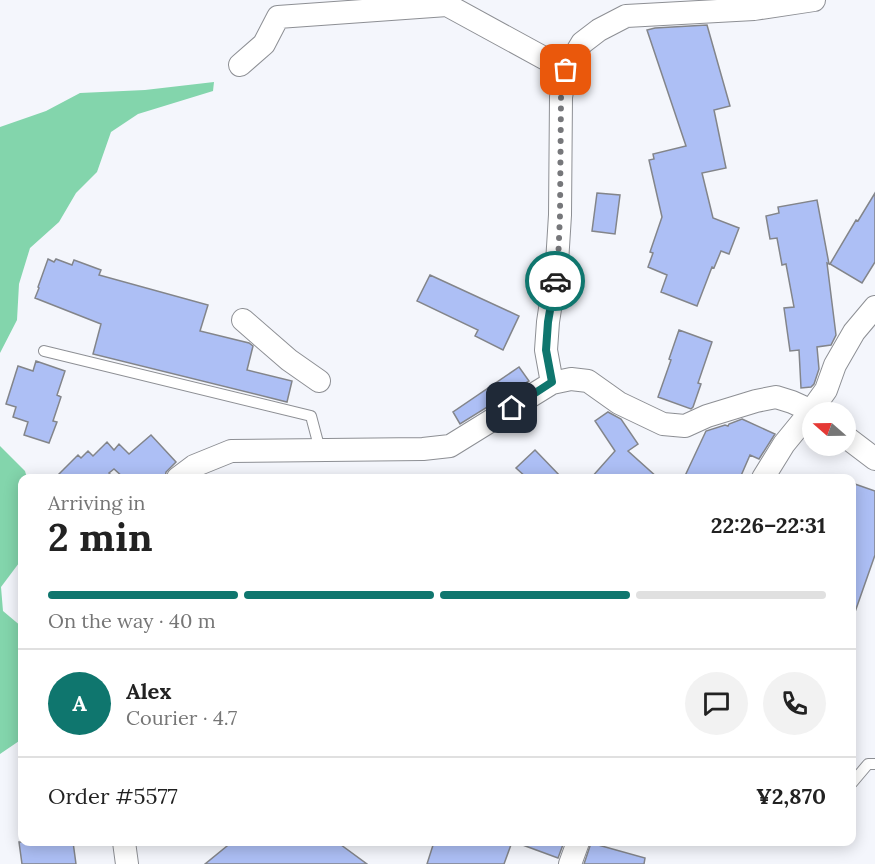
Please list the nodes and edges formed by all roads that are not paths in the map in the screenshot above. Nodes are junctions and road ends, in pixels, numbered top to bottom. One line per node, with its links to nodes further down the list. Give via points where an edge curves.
1 (813, 0): 4 (street, via 754,9 626,16 582,43)
2 (447, 3): 3 (street, via 278,17 264,44); 4 (street)
3 (240, 65)
4 (566, 70): 9 (street, via 561,97 558,263 546,350)
5 (875, 308): 10 (street, via 854,332)
6 (243, 320): 8 (street)
7 (44, 351): 14 (lane, via 311,416)
8 (319, 381)
9 (552, 382): 11 (street, via 588,381 619,403 663,424 685,426 776,397); 14 (street, via 450,446)
10 (818, 402)
11 (802, 408)
12 (802, 423): 17 (street)
13 (856, 445): 15 (street)
14 (320, 450): 16 (street, via 231,450)
15 (875, 459)
16 (183, 474)
17 (765, 474)
18 (875, 764): 19 (lane, via 868,765)
19 (856, 778)
20 (125, 846): 22 (street)
21 (577, 846): 23 (street)
22 (127, 864)
23 (570, 864)

